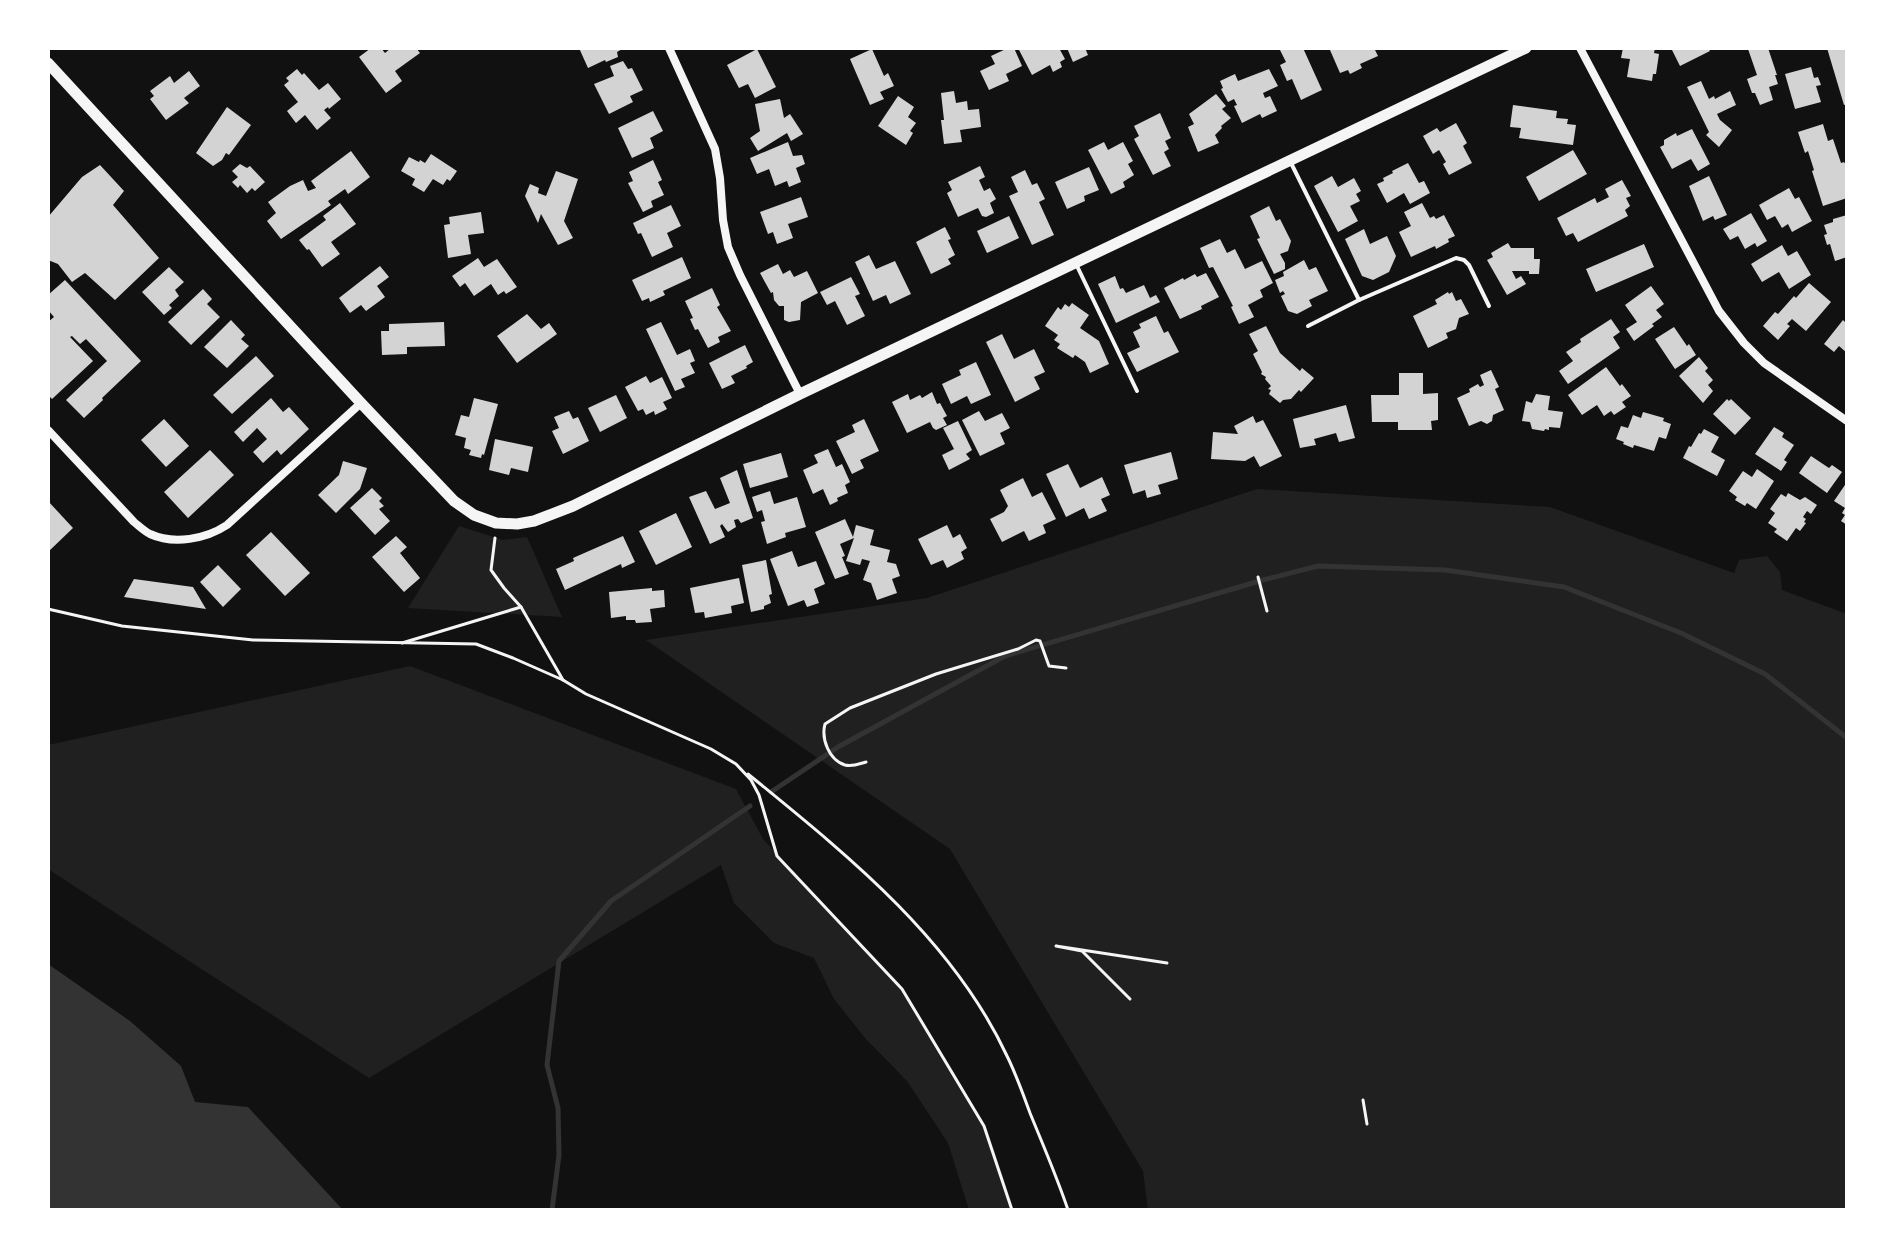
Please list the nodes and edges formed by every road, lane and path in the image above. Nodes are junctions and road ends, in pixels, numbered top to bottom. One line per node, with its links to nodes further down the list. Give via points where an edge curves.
1 (669, 48): 11 (street, via 715,149 728,247)
2 (1525, 48): 5 (street)
3 (1580, 48): 13 (street, via 1719,311 1764,363)
4 (48, 63): 12 (street)
5 (1290, 161): 6 (street); 7 (lane)
6 (1076, 264): 10 (lane); 11 (street)
7 (1359, 300): 8 (lane, via 1456,258 1469,265); 9 (lane)
8 (1489, 306)
9 (1308, 326)
10 (1137, 391)
11 (800, 394): 15 (street, via 573,506 534,521)
12 (361, 403): 14 (street, via 227,525 210,535 177,540 147,533 134,522); 15 (street, via 454,501)
13 (1847, 421)
14 (48, 430)
15 (496, 523): 17 (path, via 491,570)
16 (1258, 577): 19 (path)
17 (521, 607): 20 (path); 22 (path)
18 (48, 609): 20 (path, via 122,626 253,640)
19 (1267, 611)
20 (399, 644): 22 (path, via 476,644)
21 (1066, 668): 23 (path, via 1049,666 1036,640 850,708 825,724 823,737 836,760 844,765)
22 (563, 680): 24 (path)
23 (866, 762)
24 (736, 764): 29 (path, via 759,795 777,856 902,989 944,1056 984,1126); 30 (path, via 880,886 951,966 1007,1055)
25 (1167, 963): 26 (path, via 1056,946 1082,951)
26 (1130, 999)
27 (1363, 1100): 28 (path)
28 (1367, 1124)
29 (1012, 1210)
30 (1068, 1210)

